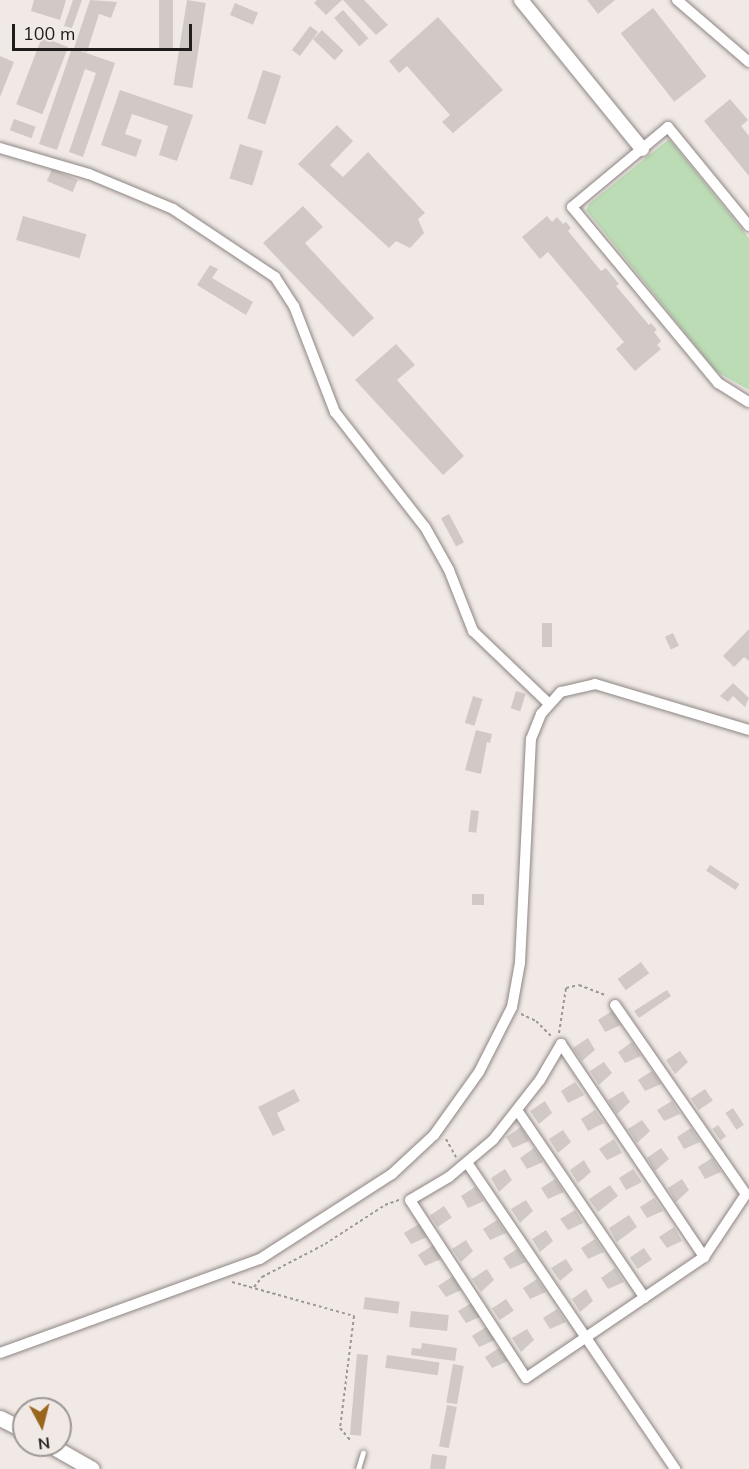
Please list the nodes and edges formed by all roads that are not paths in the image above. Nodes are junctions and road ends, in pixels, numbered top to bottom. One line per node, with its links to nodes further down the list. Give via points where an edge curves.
1 (521, 0): 5 (street)
2 (677, 0): 3 (street)
3 (749, 62)
4 (0, 148): 8 (street, via 89,174 173,209 275,277 294,306 335,412 425,527 449,570 473,631)
5 (642, 149): 6 (street, via 668,127); 7 (street, via 573,207 718,383)
6 (749, 226)
7 (749, 402)
8 (548, 703): 9 (street, via 573,686 595,684); 16 (street, via 535,726 529,758 520,963 512,1007 452,1113 415,1155 392,1174 260,1259)
9 (749, 730)
10 (615, 1005): 13 (street, via 746,1194)
11 (517, 1110): 12 (street); 13 (street, via 561,1044); 14 (street)
12 (465, 1166): 15 (street); 15 (street, via 410,1200 526,1378)
13 (704, 1257): 14 (street)
14 (645, 1298): 15 (street)
15 (587, 1339): 21 (street)
16 (0, 1353)
17 (363, 1453): 20 (lane)
18 (71, 1457): 19 (main road)
19 (92, 1469)
20 (358, 1469)
21 (675, 1469)

